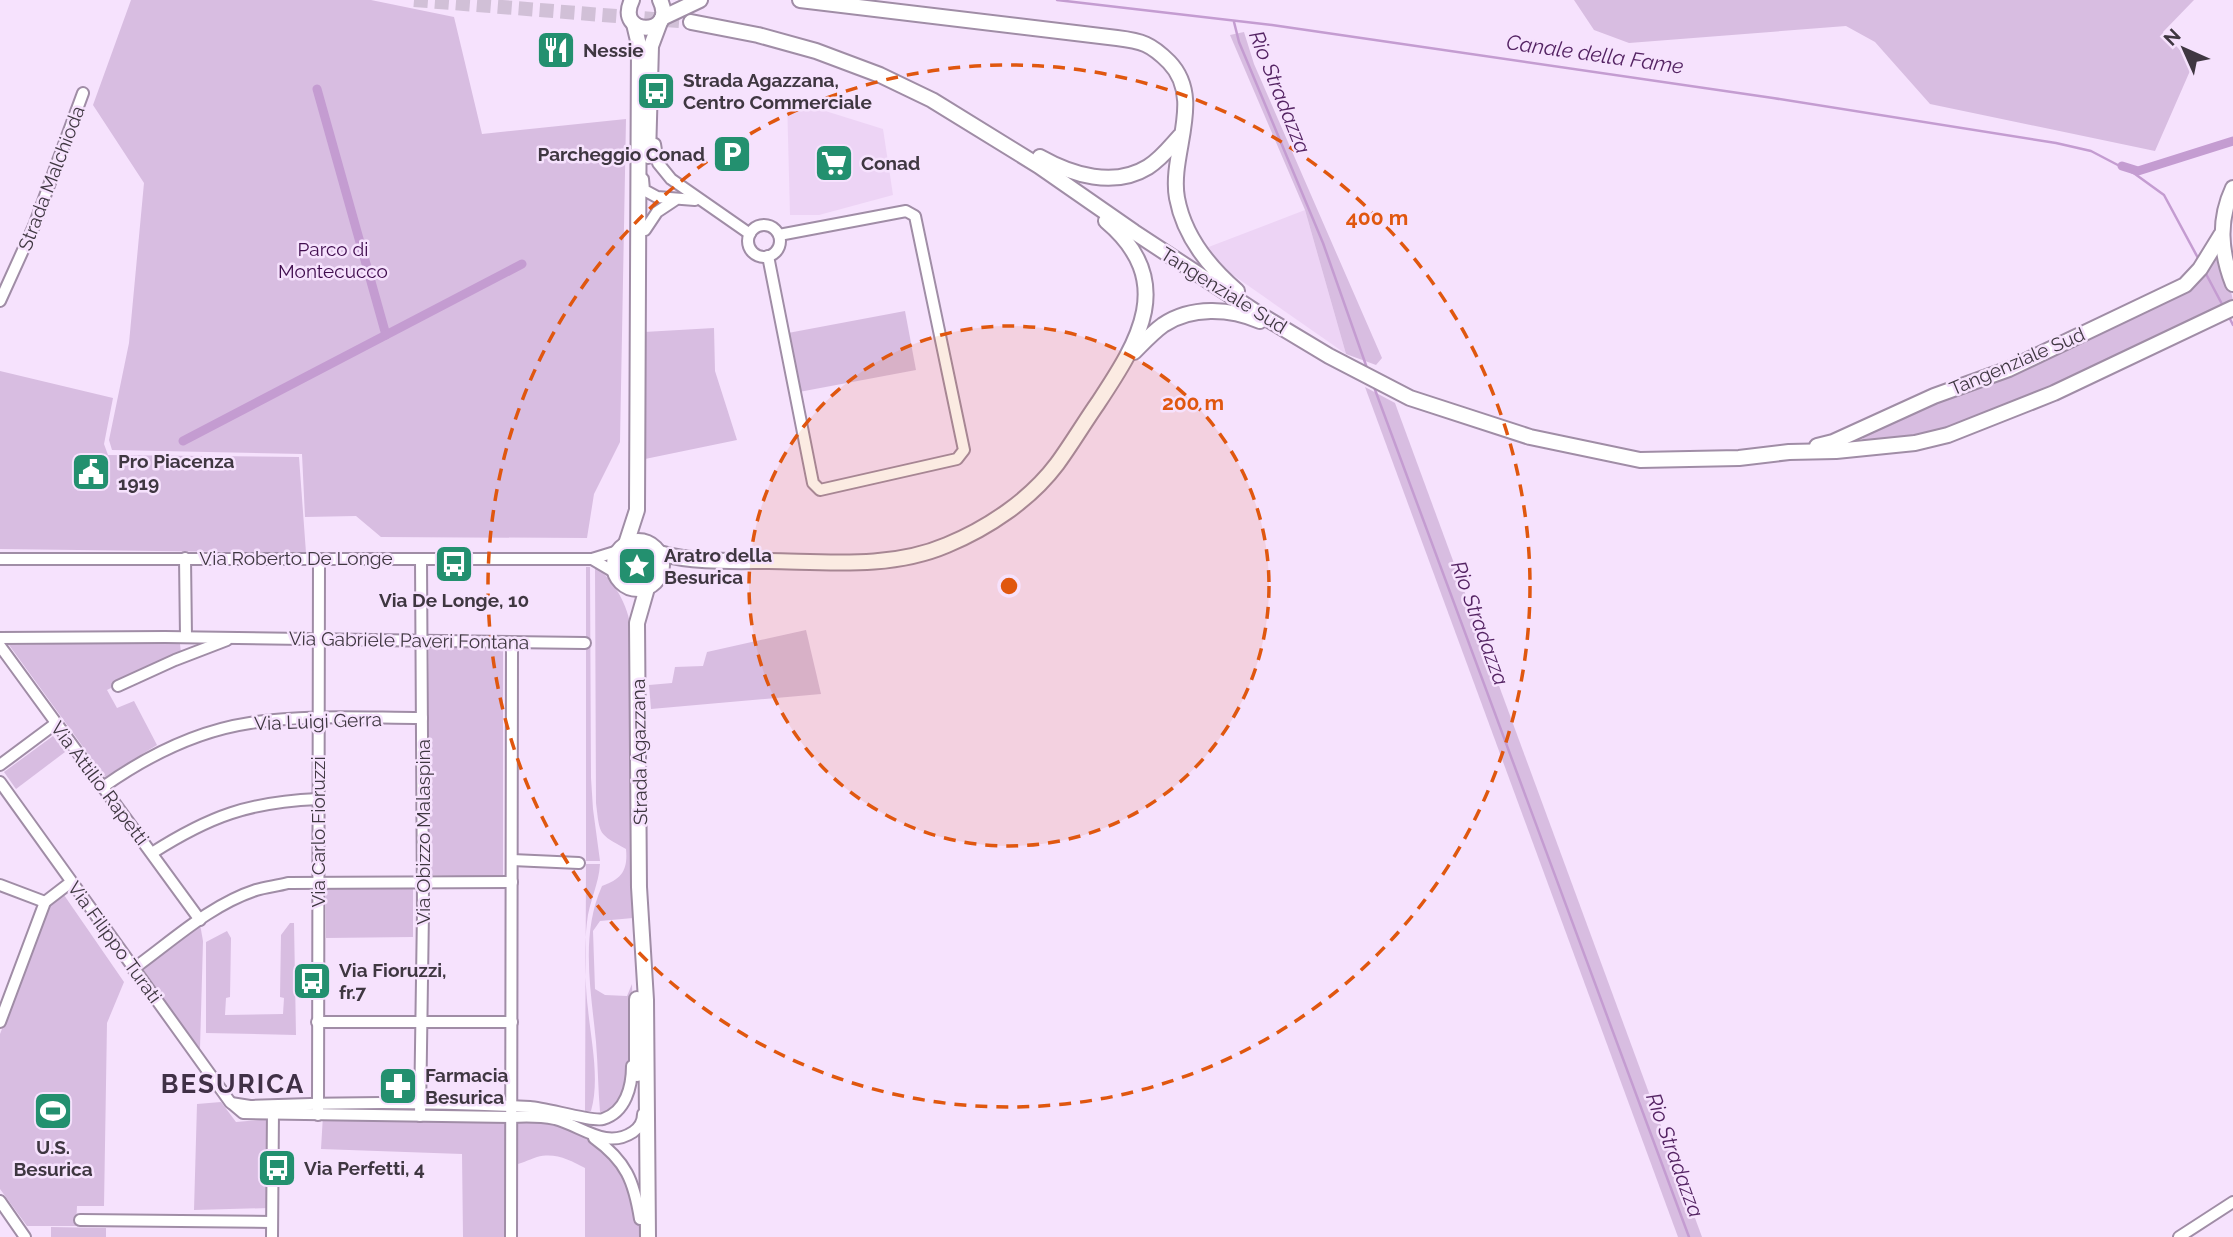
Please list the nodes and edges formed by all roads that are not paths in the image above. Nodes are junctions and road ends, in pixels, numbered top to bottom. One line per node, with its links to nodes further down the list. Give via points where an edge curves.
1 (632, 0): 7 (main road, via 629,15)
2 (660, 0): 5 (main road)
3 (700, 0): 5 (main road)
4 (800, 0): 12 (main road, via 1148,44 1174,68 1182,83 1185,110)
5 (661, 20): 7 (main road, via 645,28); 11 (main road, via 651,46)
6 (691, 22): 10 (main road, Tangenziale Sud, via 816,51 880,75)
7 (634, 24): 9 (main road, via 639,45)
8 (83, 93): 25 (street, Strada Malchioda, via 34,226)
9 (639, 106): 15 (street); 24 (main road)
10 (960, 116): 12 (main road, via 1079,175 1127,175 1147,168); 13 (main road, Tangenziale Sud)
11 (649, 118): 15 (main road); 17 (street, via 662,171)
12 (1181, 135): 27 (main road, via 1176,195 1189,235 1229,284)
13 (1046, 171): 27 (main road, Tangenziale Sud); 29 (main road, via 1128,243 1142,268 1145,312)
14 (2233, 187): 21 (main road, via 2225,204)
15 (647, 192): 16 (street); 18 (main road)
16 (681, 198): 17 (street); 18 (street, via 657,212)
17 (711, 205): 19 (street)
18 (645, 230): 24 (main road)
19 (750, 234): 20 (street, via 764,225); 22 (street, via 750,249 758,256)
20 (779, 235): 22 (street, via 777,250); 22 (street, via 906,211 915,216 964,450 957,458 820,489 813,483)
21 (2221, 235): 23 (main road); 30 (main road, Tangenziale Sud, via 2185,285 2010,369 1934,396 1833,442)
22 (768, 256)
23 (2233, 284)
24 (640, 290): 31 (main road)
25 (0, 301)
26 (2232, 308): 30 (main road, Tangenziale Sud, via 2054,393 1948,435 1887,447)
27 (1276, 324): 28 (main road, Tangenziale Sud)
28 (1310, 344): 29 (main road, via 1240,314 1209,310 1163,325); 30 (main road, Tangenziale Sud, via 1410,398 1530,437 1640,460)
29 (1128, 358): 39 (main road, via 1056,466 1029,494 1007,512 947,545 872,563)
30 (1788, 452)
31 (637, 510): 32 (main road); 33 (main road)
32 (622, 547): 33 (main road, via 642,541); 38 (street); 40 (main road)
33 (654, 549): 39 (main road); 41 (main road)
34 (185, 558): 35 (street, Via Roberto De Longe); 36 (street, Via Roberto De Longe); 45 (street)
35 (0, 559)
36 (319, 559): 37 (street, Via Roberto De Longe); 48 (street, Via Carlo Fioruzzi)
37 (421, 559): 38 (street, Via Roberto De Longe); 49 (street, Via Obizzo Malaspina)
38 (592, 559): 40 (street)
39 (695, 561): 41 (main road)
40 (614, 572): 42 (main road)
41 (660, 576): 43 (main road)
42 (624, 586): 43 (main road); 44 (main road)
43 (647, 588): 44 (main road, Strada Agazzana)
44 (637, 623): 70 (main road, Strada Agazzana)
45 (186, 637): 46 (street, Via Gabriele Paveri Fontana); 47 (street, Via Gabriele Paveri Fontana)
46 (0, 638)
47 (233, 638): 48 (street, Via Gabriele Paveri Fontana); 53 (street, Via Gabriele Paveri Fontana)
48 (319, 639): 49 (street, Via Gabriele Paveri Fontana); 55 (street, Via Carlo Fioruzzi)
49 (422, 641): 50 (street, Via Gabriele Paveri Fontana); 54 (street, Via Obizzo Malaspina)
50 (585, 643)
51 (0, 646): 56 (street, Via Attilio Rapetti)
52 (512, 650): 62 (street)
53 (118, 686)
54 (422, 718): 55 (street, Via Luigi Gerra); 65 (street, Via Obizzo Malaspina)
55 (319, 719): 59 (street, Via Luigi Gerra, via 249,723 212,732 169,747); 60 (street, Via Carlo Fioruzzi)
56 (55, 724): 57 (street); 59 (street, Via Attilio Rapetti)
57 (0, 765)
58 (0, 782): 64 (street, Via Filippo Turati)
59 (103, 787): 61 (street, Via Attilio Rapetti)
60 (318, 799): 61 (street, via 229,813 205,821); 66 (street, Via Carlo Fioruzzi)
61 (152, 853): 71 (street, Via Attilio Rapetti)
62 (512, 860): 63 (street); 67 (street)
63 (579, 863)
64 (71, 882): 69 (street); 72 (street, Via Filippo Turati)
65 (422, 882): 66 (street); 67 (street); 76 (street, Via Obizzo Malaspina)
66 (318, 883): 71 (street, via 257,890); 75 (street, Via Carlo Fioruzzi)
67 (512, 883): 77 (street)
68 (0, 885): 69 (street)
69 (45, 902): 73 (street)
70 (640, 918): 78 (main road, Strada Agazzana); 79 (main road, Strada Agazzana)
71 (200, 920): 72 (street)
72 (133, 969): 80 (street, Via Filippo Turati, via 230,1102 243,1113)
73 (5, 993): 74 (street)
74 (0, 1022)
75 (317, 1022): 76 (street); 81 (street, Via Carlo Fioruzzi)
76 (421, 1022): 77 (street); 82 (street, Via Obizzo Malaspina)
77 (512, 1022): 83 (street)
78 (636, 1025): 83 (street, Strada Agazzana, via 630,1088 616,1112 601,1120 553,1110); 84 (main road, Strada Agazzana)
79 (647, 1049): 84 (street, via 643,1119); 95 (main road, Strada Agazzana)
80 (273, 1110): 81 (street); 90 (street)
81 (318, 1110): 82 (street)
82 (420, 1110): 83 (street)
83 (512, 1112): 85 (street, via 553,1119); 93 (street)
84 (638, 1128): 85 (street, via 612,1140); 88 (main road, Strada Agazzana)
85 (586, 1132): 88 (street, via 614,1154 630,1176)
86 (0, 1201): 91 (street)
87 (2233, 1202): 96 (street)
88 (640, 1219): 94 (main road, Strada Agazzana)
89 (80, 1220): 90 (street)
90 (272, 1222): 92 (street)
91 (25, 1237)
92 (272, 1237)
93 (511, 1237)
94 (640, 1237)
95 (648, 1237)
96 (2179, 1237)

